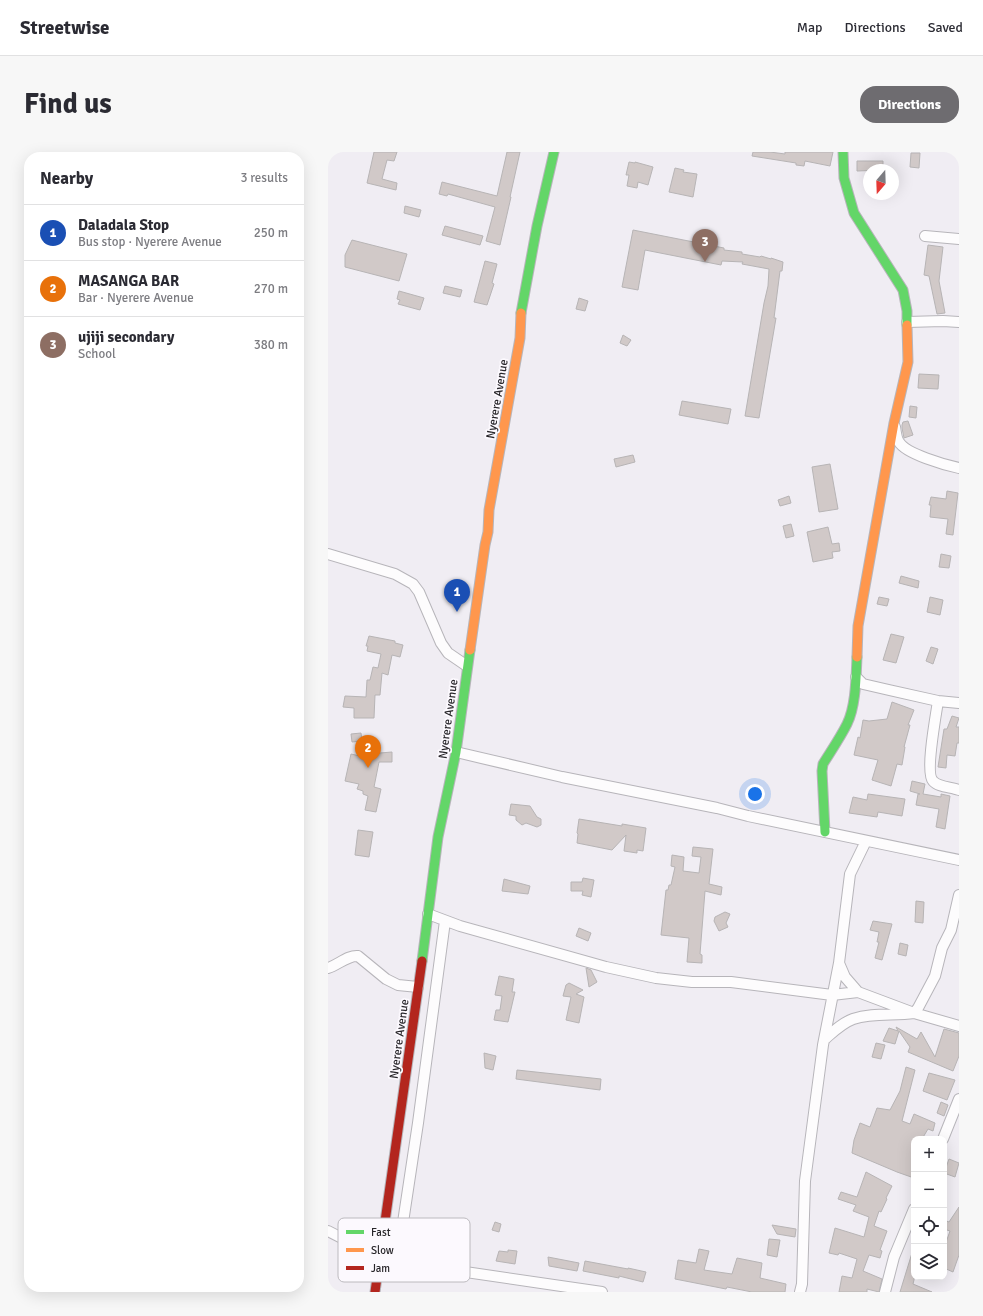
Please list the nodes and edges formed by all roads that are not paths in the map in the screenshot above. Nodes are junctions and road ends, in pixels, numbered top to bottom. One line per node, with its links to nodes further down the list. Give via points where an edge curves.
1 (554, 152): 10 (main road, Nyerere Avenue, via 532,245 520,338 489,510 488,532)
2 (843, 152): 5 (main road, via 844,178 854,213 903,290)
3 (925, 236): 4 (street)
4 (959, 239)
5 (907, 322): 6 (street); 7 (main road, via 908,362)
6 (959, 322)
7 (894, 423): 8 (street, via 899,443 903,446 938,463); 11 (main road, via 858,626)
8 (959, 468)
9 (328, 554): 10 (street, via 390,573 413,584 441,643 448,653)
10 (467, 666): 14 (main road, Nyerere Avenue)
11 (856, 677): 12 (street, via 863,684); 16 (main road, via 847,724 823,764)
12 (938, 701): 13 (street); 15 (street, via 930,778 938,785)
13 (959, 703)
14 (456, 752): 16 (street); 20 (main road, Nyerere Avenue, via 438,837)
15 (959, 790)
16 (825, 832): 17 (street)
17 (866, 841): 18 (street); 22 (street, via 850,874)
18 (959, 860)
19 (959, 895): 27 (street, via 951,930 942,948 935,976)
20 (428, 914): 21 (street); 24 (main road, Nyerere Avenue)
21 (445, 921): 26 (street, via 606,967 656,978 692,982 731,982); 34 (street)
22 (839, 963): 25 (street, via 844,977); 26 (street)
23 (328, 968): 24 (street, via 358,956 386,979 398,985)
24 (418, 987): 33 (main road, Nyerere Avenue)
25 (858, 992): 26 (street); 27 (street)
26 (832, 995): 29 (street)
27 (914, 1014): 28 (street); 29 (street, via 852,1019)
28 (959, 1026)
29 (825, 1039): 41 (street, via 805,1181)
30 (959, 1099): 31 (street)
31 (944, 1136)
32 (911, 1216): 42 (street, via 894,1257)
33 (385, 1218)
34 (404, 1218)
35 (328, 1231): 36 (street)
36 (338, 1236)
37 (470, 1274): 40 (street)
38 (376, 1282): 39 (main road, Nyerere Avenue)
39 (375, 1292)
40 (602, 1292)
41 (800, 1292)
42 (885, 1292)

